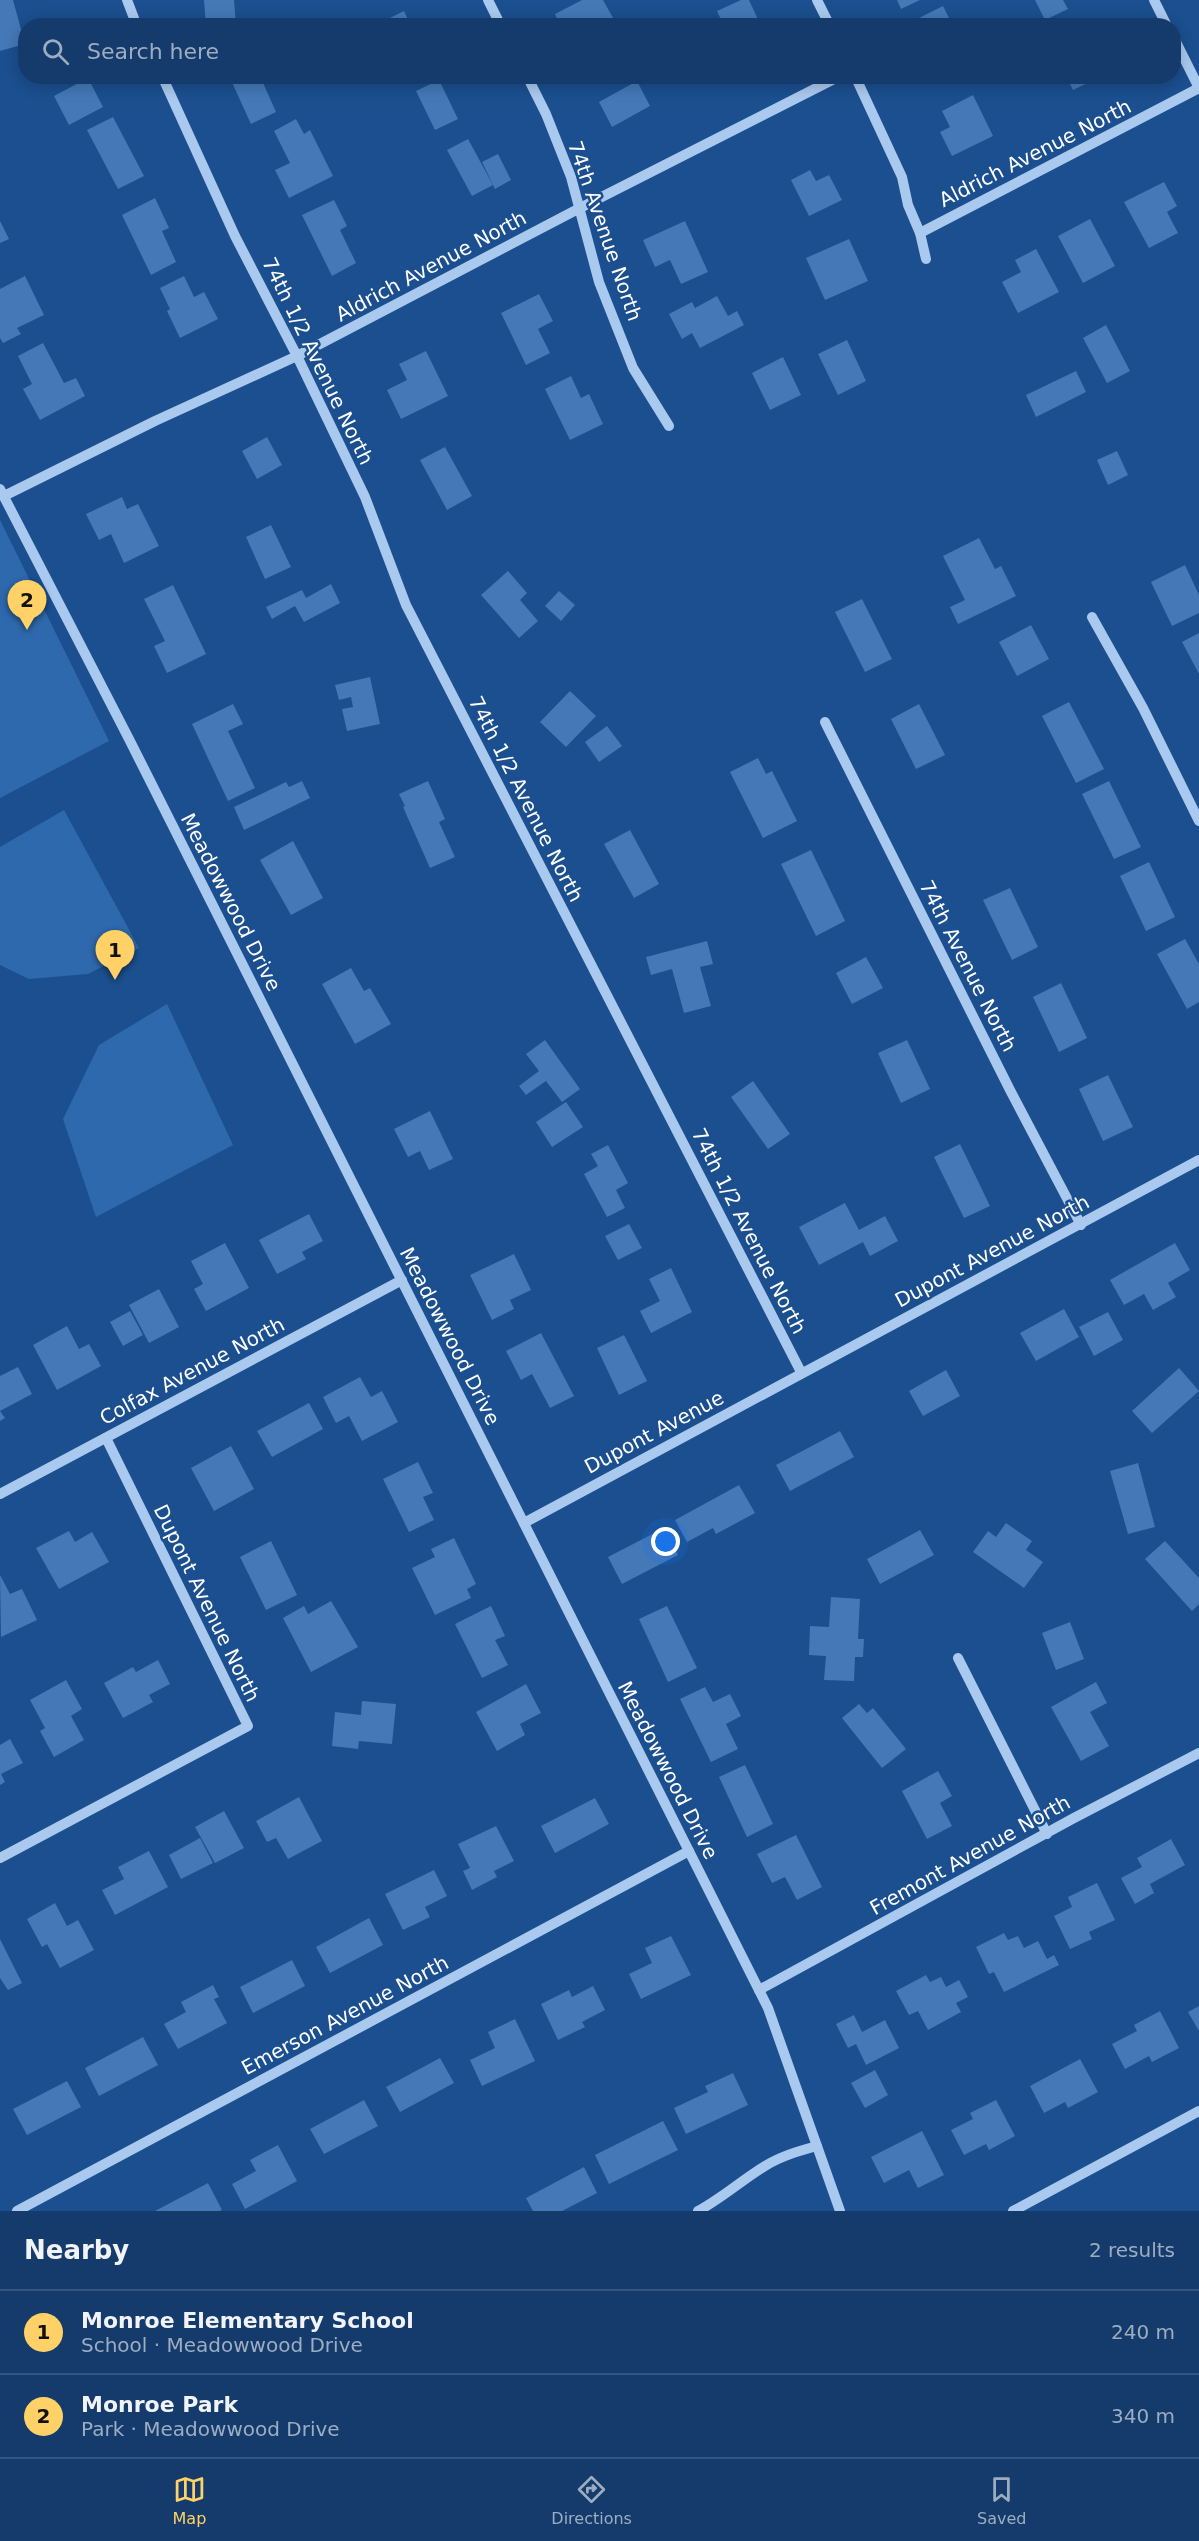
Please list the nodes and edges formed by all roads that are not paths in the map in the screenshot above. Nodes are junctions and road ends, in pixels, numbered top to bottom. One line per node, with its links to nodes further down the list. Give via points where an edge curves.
1 (127, 0): 5 (street)
2 (488, 0): 6 (street)
3 (817, 0): 7 (street)
4 (1154, 0): 8 (street)
5 (134, 18)
6 (497, 18)
7 (826, 18)
8 (1163, 18)
9 (1181, 53): 14 (street)
10 (166, 84): 18 (street, 74th 1/2 Avenue North, via 235,236)
11 (531, 84): 15 (street, 74th Avenue North, via 571,177)
12 (824, 84): 15 (street, Aldrich Avenue North)
13 (859, 84): 16 (street, via 902,177 908,206)
14 (1199, 88): 16 (street, Aldrich Avenue North)
15 (580, 208): 18 (street, Aldrich Avenue North); 19 (street, 74th Avenue North, via 599,282 633,368)
16 (920, 233): 17 (street)
17 (926, 259)
18 (297, 356): 20 (street, Aldrich Avenue North); 27 (street, 74th 1/2 Avenue North, via 365,497 406,605)
19 (669, 426)
20 (2, 492): 26 (street, Meadowwood Drive)
21 (1092, 617): 23 (street)
22 (825, 722): 25 (street, 74th Avenue North)
23 (1199, 821)
24 (1199, 1160): 25 (street, Dupont Avenue North)
25 (1081, 1225): 27 (street, Dupont Avenue North)
26 (402, 1280): 28 (street, Colfax Avenue North); 30 (street, Meadowwood Drive)
27 (801, 1372): 30 (street, Dupont Avenue)
28 (106, 1438): 29 (street, Colfax Avenue North); 35 (street, Dupont Avenue North, via 248,1726)
29 (0, 1494)
30 (524, 1523): 34 (street, Meadowwood Drive)
31 (958, 1658): 33 (street)
32 (1199, 1753): 33 (street, Fremont Avenue North)
33 (1047, 1834): 36 (street, Fremont Avenue North)
34 (689, 1851): 36 (street, Meadowwood Drive); 39 (street, Emerson Avenue North)
35 (0, 1858)
36 (759, 1990): 38 (street, Meadowwood Drive)
37 (1199, 2111): 42 (street)
38 (817, 2146): 40 (street, via 765,2166); 41 (street, Meadowwood Drive)
39 (17, 2211)
40 (698, 2211)
41 (840, 2211)
42 (1012, 2211)

